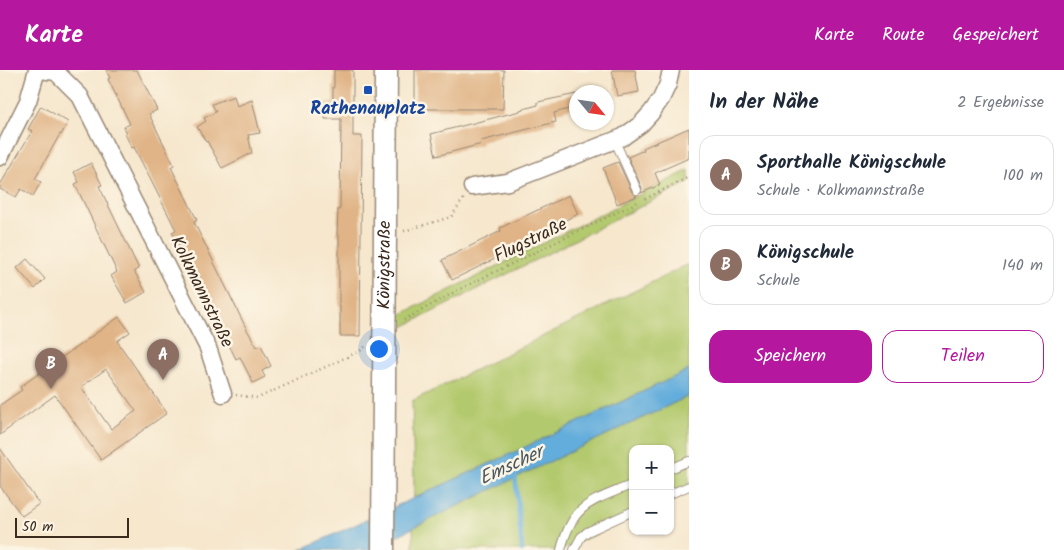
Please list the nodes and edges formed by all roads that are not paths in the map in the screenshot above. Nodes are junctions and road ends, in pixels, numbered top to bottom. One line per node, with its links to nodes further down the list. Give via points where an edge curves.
1 (38, 70): 5 (street, via 28,101); 8 (street, Kolkmannstraße, via 56,72 80,96 208,348)
2 (386, 70): 15 (main road, Königstraße)
3 (671, 70): 4 (street, via 668,84 651,113 636,128)
4 (615, 141): 6 (street, via 508,182); 7 (lane)
5 (0, 157)
6 (472, 187)
7 (637, 190)
8 (223, 394)
9 (689, 461): 10 (lane)
10 (674, 467)
11 (629, 486): 16 (lane, via 581,509 570,525)
12 (689, 486): 13 (lane)
13 (674, 492)
14 (629, 513): 17 (lane, via 587,532)
15 (383, 550)
16 (561, 550)
17 (574, 550)

